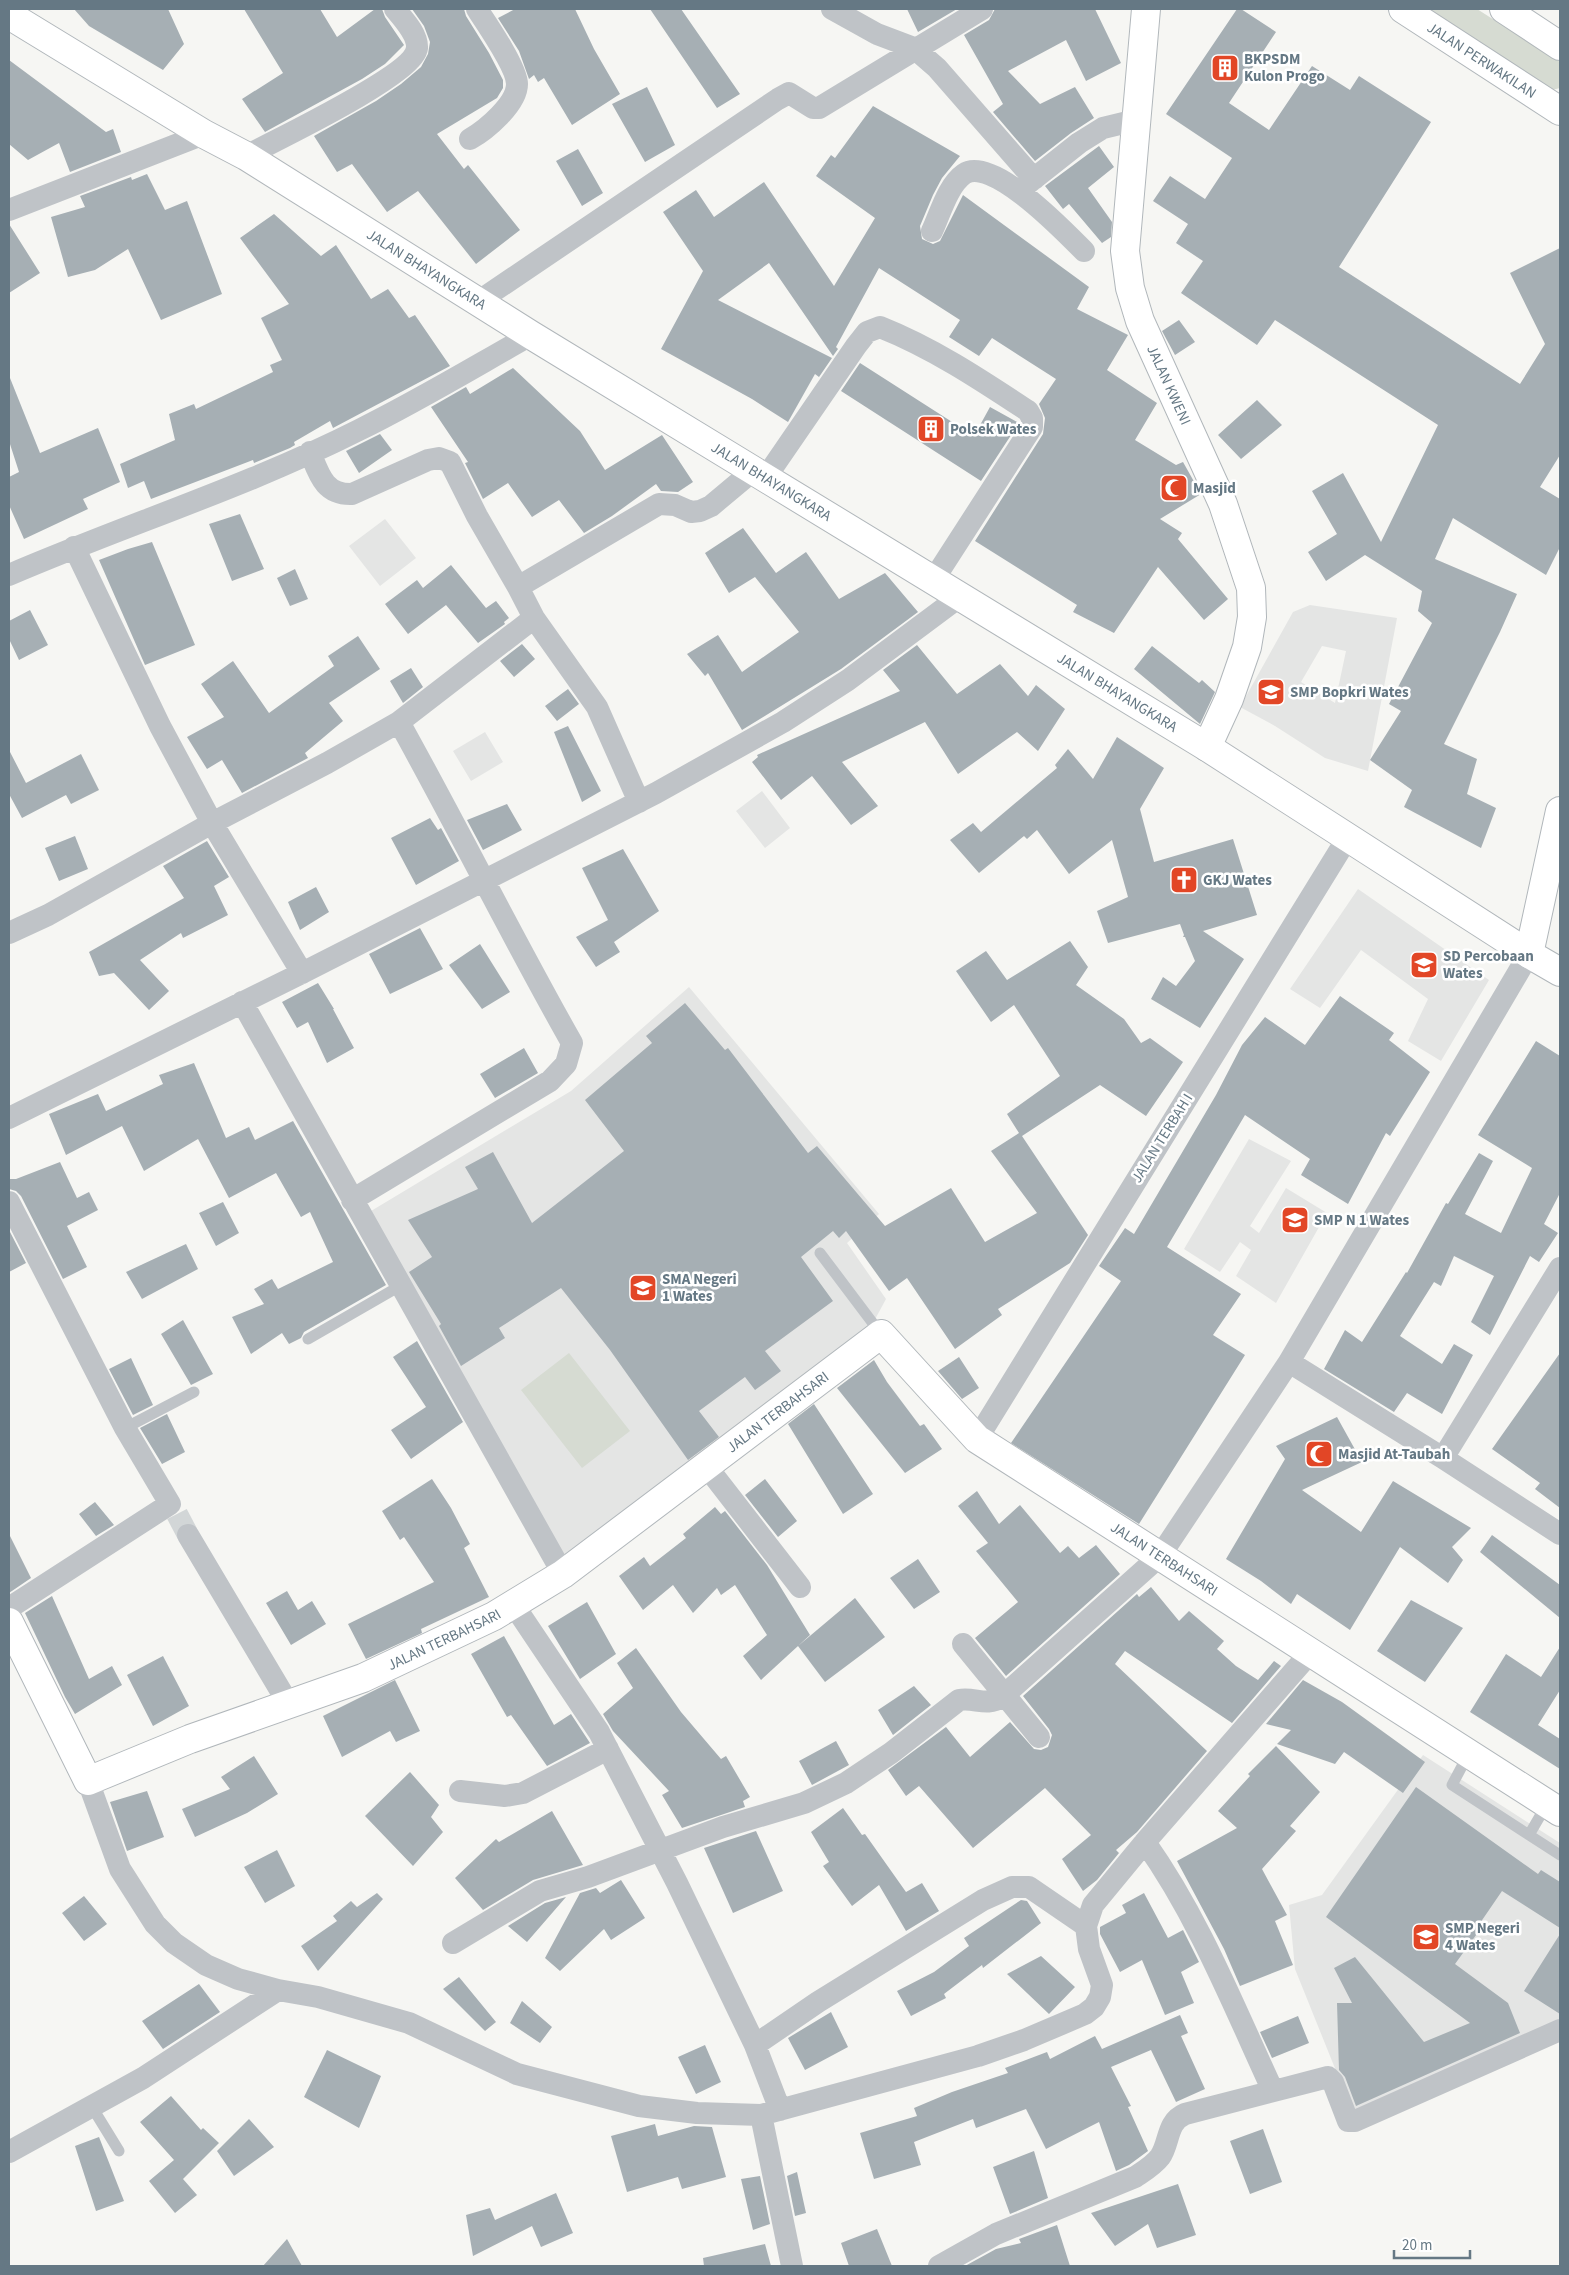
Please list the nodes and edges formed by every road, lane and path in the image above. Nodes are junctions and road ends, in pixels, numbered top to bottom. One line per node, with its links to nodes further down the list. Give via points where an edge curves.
1 (395, 9): 15 (street, via 416,39 417,50 410,62 373,89)
2 (477, 9): 14 (street, via 513,70 517,84 503,112)
3 (832, 9): 10 (street, via 877,34)
4 (982, 9): 10 (street)
5 (1146, 9): 12 (street, JALAN KWENI)
6 (1404, 9): 11 (street, JALAN PERWAKILAN)
7 (1504, 9): 9 (street)
8 (9, 15): 13 (street, JALAN BHAYANGKARA)
9 (1560, 46)
10 (914, 48): 16 (street, via 937,68); 20 (street, via 819,108 789,93 778,99)
11 (1560, 111)
12 (1136, 120): 16 (street, via 1103,128); 31 (street, JALAN KWENI, via 1125,251 1130,288 1140,321 1223,504 1251,588 1252,617 1247,647)
13 (204, 134): 15 (street, JALAN BHAYANGKARA); 17 (street)
14 (470, 139)
15 (246, 156): 20 (street, JALAN BHAYANGKARA)
16 (1026, 186): 18 (street, via 971,170 954,185); 19 (street, via 1045,212)
17 (9, 210)
18 (932, 231)
19 (1084, 252)
20 (479, 301): 21 (street, JALAN BHAYANGKARA)
21 (531, 335): 22 (street, via 359,430); 23 (street, JALAN BHAYANGKARA)
22 (310, 452): 24 (street, via 214,494); 27 (street, via 323,482 340,495 352,494 428,460 439,458 450,462)
23 (760, 473): 26 (street, JALAN BHAYANGKARA); 26 (street, via 867,332 880,328 906,338 979,379 1028,411 1032,427); 27 (street, via 700,511 691,512 675,505 659,504)
24 (74, 547): 25 (street); 34 (street, via 160,726)
25 (9, 575)
26 (934, 579): 28 (street, JALAN BHAYANGKARA)
27 (518, 586): 29 (street)
28 (962, 595): 31 (street, JALAN BHAYANGKARA); 32 (street, via 848,680 783,722)
29 (534, 618): 30 (street); 32 (street, via 597,707)
30 (399, 722): 34 (street, via 327,764); 36 (street)
31 (1207, 746): 35 (street, JALAN BHAYANGKARA)
32 (639, 802): 36 (street)
33 (1560, 811): 38 (street)
34 (212, 823): 37 (street, via 48,915); 40 (street)
35 (1348, 837): 38 (street, JALAN BHAYANGKARA); 53 (street, JALAN TERBAH I)
36 (485, 880): 40 (street); 43 (street, via 572,1043 570,1053 560,1072 550,1081)
37 (9, 933)
38 (1530, 954): 39 (street, JALAN BHAYANGKARA); 50 (street)
39 (1560, 972)
40 (302, 973): 41 (street)
41 (242, 1002): 42 (street); 43 (street)
42 (9, 1118)
43 (352, 1200): 47 (street)
44 (9, 1202): 52 (street)
45 (820, 1253): 48 (lane)
46 (1560, 1268): 54 (street)
47 (400, 1286): 49 (lane); 59 (street)
48 (881, 1334): 53 (street, JALAN TERBAHSARI); 55 (street, JALAN TERBAHSARI)
49 (308, 1339)
50 (1289, 1362): 54 (street); 58 (street)
51 (194, 1392): 52 (lane)
52 (125, 1428): 62 (street, via 174,1509)
53 (977, 1439): 58 (street, JALAN TERBAHSARI)
54 (1443, 1458): 56 (street)
55 (707, 1466): 59 (street, JALAN TERBAHSARI); 60 (street)
56 (1560, 1534)
57 (188, 1535): 67 (street)
58 (1160, 1556): 65 (street, JALAN TERBAHSARI); 66 (street)
59 (563, 1574): 61 (street, JALAN TERBAHSARI)
60 (800, 1587)
61 (513, 1604): 67 (street, JALAN TERBAHSARI, via 362,1678); 69 (street)
62 (9, 1608)
63 (9, 1622): 71 (street)
64 (963, 1644): 66 (street)
65 (1310, 1653): 70 (street, JALAN TERBAHSARI); 75 (street)
66 (1005, 1694): 68 (street); 76 (street, via 992,1703 959,1700 846,1783 804,1803)
67 (288, 1704): 71 (street, JALAN TERBAHSARI, via 190,1739)
68 (1039, 1737)
69 (608, 1749): 72 (street, via 523,1793 505,1796); 76 (street)
70 (1468, 1754): 73 (street, JALAN TERBAHSARI); 74 (lane, via 1452,1785)
71 (88, 1781): 80 (street, via 120,1869 155,1924 174,1944 206,1965 238,1979)
72 (460, 1791)
73 (1554, 1808): 74 (lane)
74 (1529, 1835): 77 (lane)
75 (1145, 1842): 78 (street, via 1094,1905); 83 (street, via 1171,1879)
76 (660, 1850): 79 (street, via 588,1878 540,1891); 82 (street)
77 (1560, 1855)
78 (1086, 1926): 82 (street, via 1029,1887 1012,1887 983,1900); 85 (street, via 1089,1949 1102,1985 1100,1997 1085,2014 978,2056)
79 (453, 1943)
80 (278, 1990): 84 (street); 85 (street, via 318,1997 410,2022 517,2074 587,2093 648,2107 697,2113)
81 (1560, 2030): 83 (street, via 1355,2121 1348,2121 1328,2077)
82 (755, 2044): 85 (street)
83 (1273, 2092): 89 (street, via 1178,2117 1159,2159 1148,2169 996,2234)
84 (92, 2108): 86 (lane); 87 (street)
85 (770, 2113): 88 (street)
86 (119, 2151)
87 (9, 2152)
88 (792, 2266)
89 (939, 2266)

